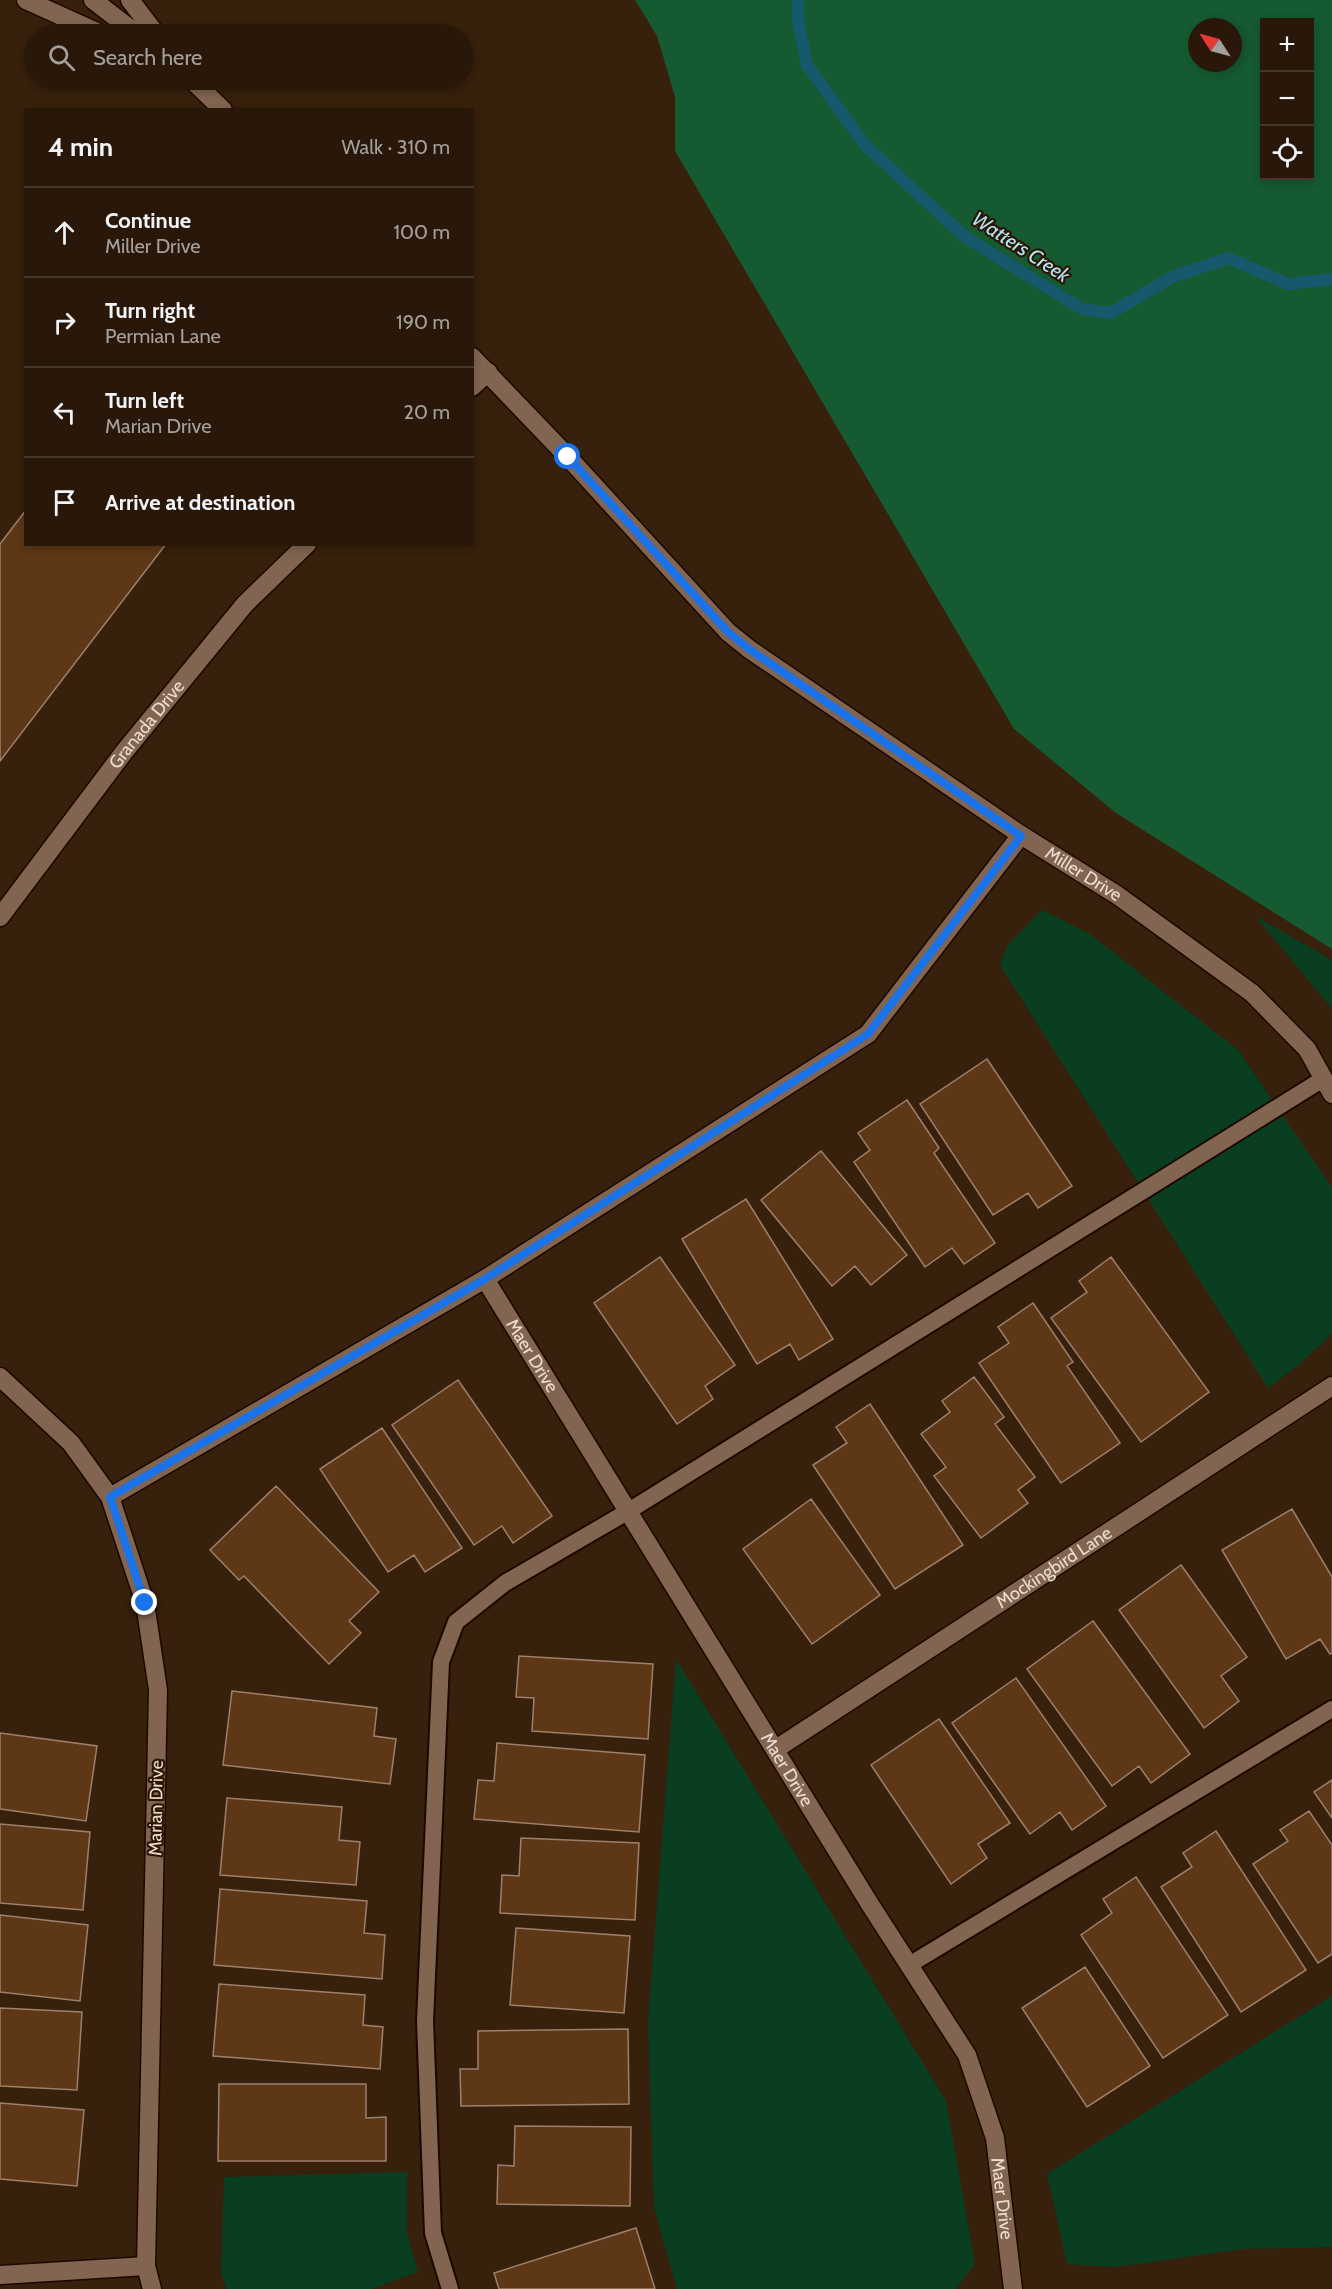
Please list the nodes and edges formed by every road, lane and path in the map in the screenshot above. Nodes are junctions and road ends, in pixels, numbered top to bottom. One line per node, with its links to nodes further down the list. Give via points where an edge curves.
1 (26, 0): 4 (street)
2 (93, 0): 5 (street)
3 (130, 0): 6 (street)
4 (79, 24)
5 (124, 24)
6 (148, 24)
7 (202, 90): 8 (street)
8 (221, 108)
9 (474, 359): 10 (street, Miller Drive)
10 (488, 372): 11 (street); 13 (street, Miller Drive, via 728,632)
11 (474, 385)
12 (305, 546): 14 (street, Granada Drive, via 245,604 124,752)
13 (1021, 836): 15 (street, Miller Drive, via 1117,895 1252,993 1307,1049); 16 (street, via 868,1034)
14 (0, 917)
15 (1328, 1087): 20 (lane)
16 (485, 1279): 19 (street); 20 (street, Maer Drive)
17 (0, 1377): 19 (street, Marian Drive, via 71,1443)
18 (1332, 1386): 22 (street, Mockingbird Lane)
19 (110, 1497): 24 (street, Marian Drive, via 145,1603 158,1690)
20 (627, 1512): 22 (street, Maer Drive); 27 (lane, via 505,1583 456,1622 441,1662 425,2021 433,2233)
21 (1332, 1709): 23 (lane)
22 (776, 1749): 23 (street, Maer Drive)
23 (909, 1965): 28 (street, Maer Drive, via 967,2055 995,2138)
24 (146, 2266): 25 (street); 26 (street, Marian Drive)
25 (0, 2275)
26 (152, 2289)
27 (450, 2289)
28 (1013, 2289)

